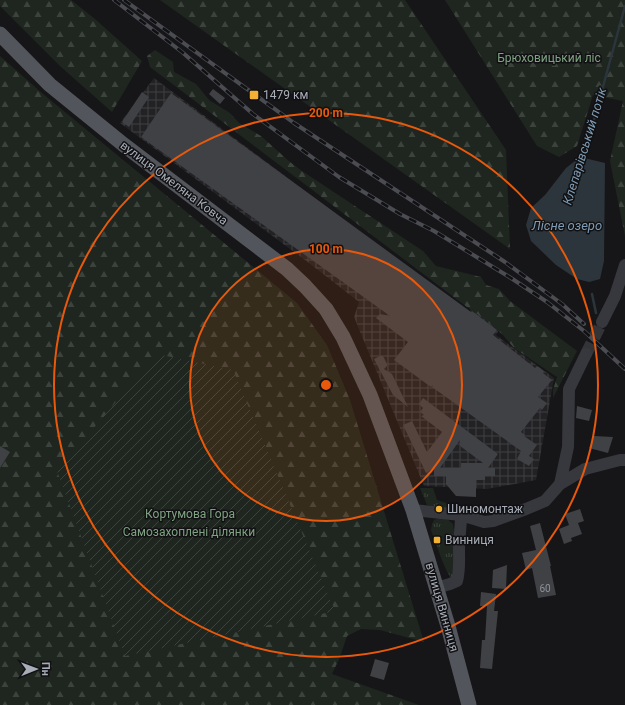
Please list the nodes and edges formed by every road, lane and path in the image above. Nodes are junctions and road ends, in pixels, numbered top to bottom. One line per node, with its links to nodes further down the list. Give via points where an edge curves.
1 (0, 34): 4 (main road, вулиця Омеляна Ковча, via 50,85 124,145 287,269 326,309)
2 (625, 265): 3 (street, via 615,296)
3 (602, 322)
4 (343, 337): 8 (main road, вулиця Винниця, via 370,395)
5 (586, 354): 7 (street, via 569,389 568,446)
6 (625, 460): 7 (street, via 585,469)
7 (560, 484): 9 (street, via 545,501 493,521 484,522)
8 (413, 510): 9 (street); 10 (main road, вулиця Винниця)
9 (461, 515): 10 (street, via 460,571 457,581)
10 (436, 588): 11 (main road, вулиця Винниця)
11 (469, 705)

